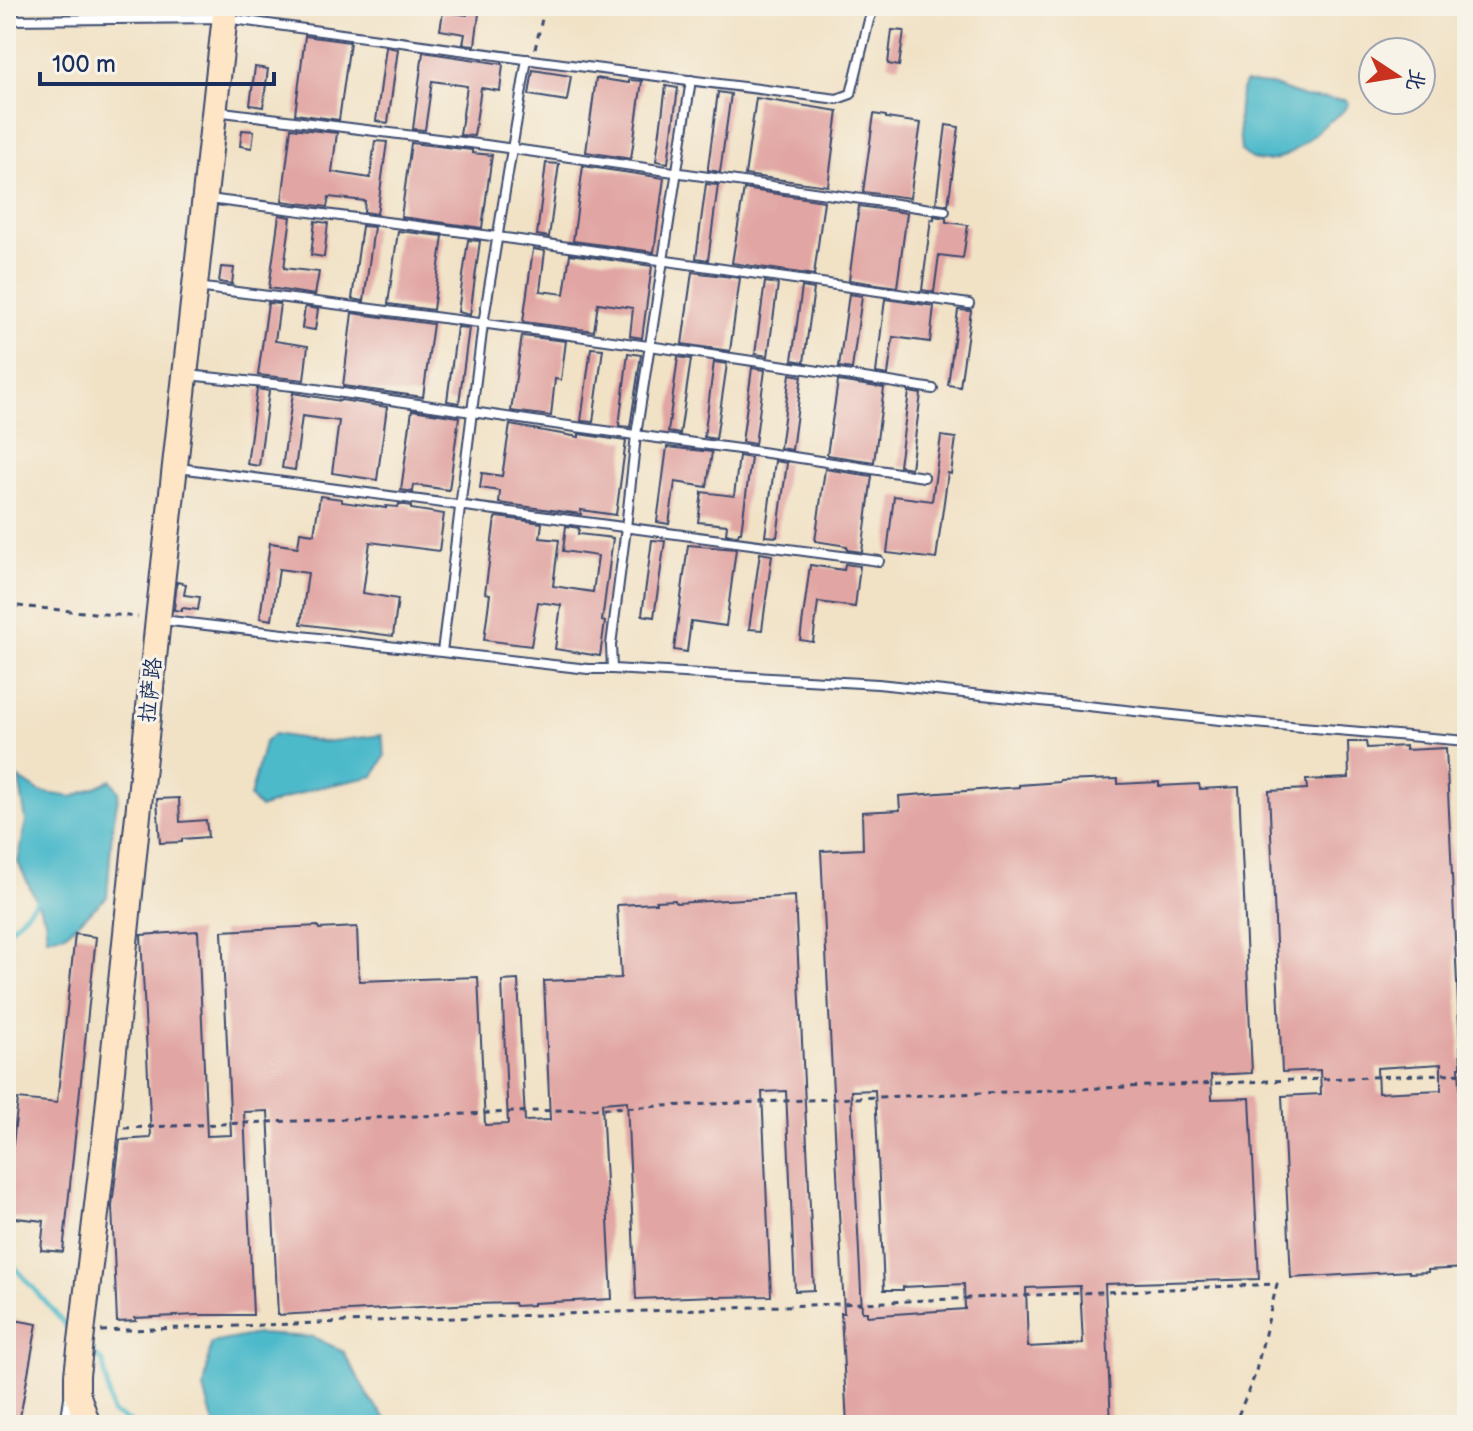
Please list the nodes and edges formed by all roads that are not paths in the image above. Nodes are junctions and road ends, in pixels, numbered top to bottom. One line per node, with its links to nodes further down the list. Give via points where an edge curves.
1 (875, 6): 5 (lane, via 851,94 837,99)
2 (226, 12): 3 (lane); 4 (lane); 6 (street, 拉萨路)
3 (6, 20)
4 (529, 59): 5 (lane); 7 (lane)
5 (691, 80): 8 (lane)
6 (215, 111): 7 (lane); 9 (street, 拉萨路)
7 (513, 149): 8 (lane); 11 (lane)
8 (677, 172): 10 (lane); 12 (lane)
9 (205, 199): 11 (lane); 13 (street, 拉萨路)
10 (945, 211)
11 (497, 237): 12 (lane); 15 (lane)
12 (662, 261): 14 (lane); 16 (lane)
13 (195, 287): 15 (lane); 17 (street, 拉萨路)
14 (969, 304)
15 (483, 324): 16 (lane); 19 (lane)
16 (650, 347): 18 (lane); 20 (lane)
17 (185, 375): 19 (lane); 21 (street, 拉萨路)
18 (933, 389)
19 (472, 412): 20 (lane); 23 (lane)
20 (636, 435): 22 (lane); 24 (lane)
21 (175, 468): 23 (lane); 26 (street, 拉萨路)
22 (924, 477)
23 (460, 506): 24 (lane); 27 (lane)
24 (626, 528): 25 (lane); 28 (lane)
25 (879, 561)
26 (158, 619): 27 (lane); 30 (street, 拉萨路)
27 (442, 652): 28 (lane)
28 (612, 669): 29 (lane, via 878,684)
29 (1467, 741)
30 (77, 1375): 31 (street, 拉萨路); 32 (street, 拉萨路)
31 (69, 1425)
32 (88, 1425)

